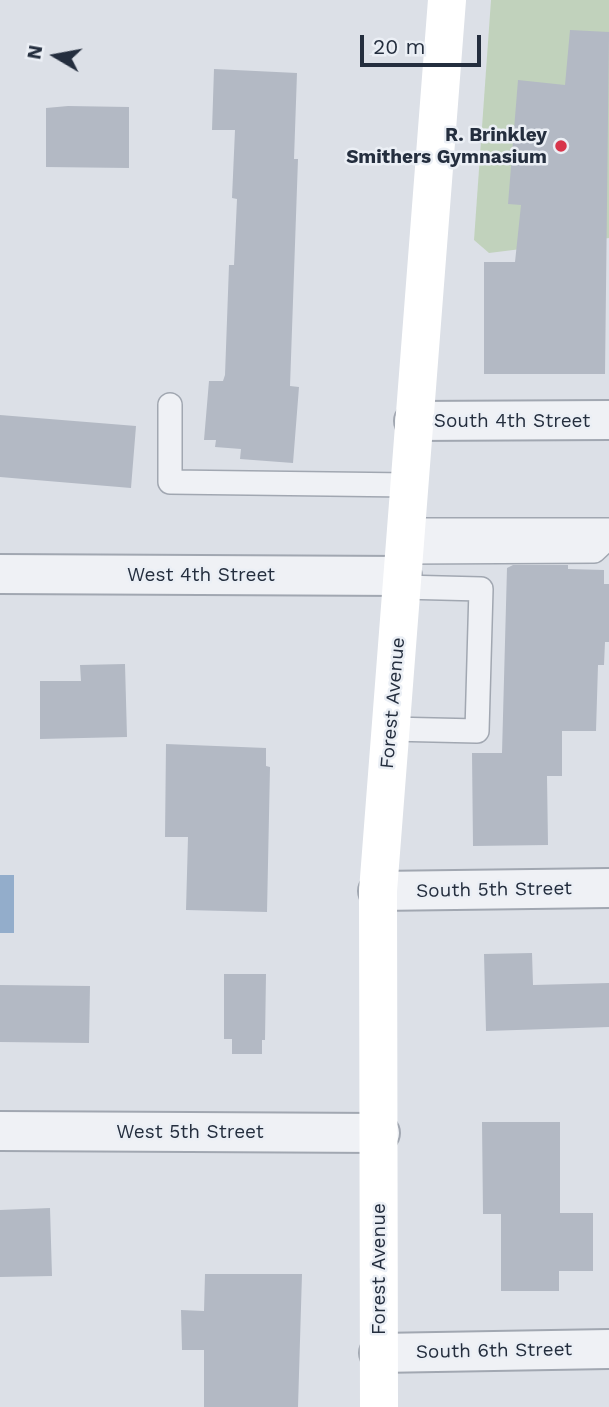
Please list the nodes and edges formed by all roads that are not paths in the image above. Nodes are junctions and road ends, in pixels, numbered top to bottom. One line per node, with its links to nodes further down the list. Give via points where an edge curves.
1 (447, 0): 4 (main road, Forest Avenue)
2 (170, 405): 5 (lane, via 170,482)
3 (609, 420): 4 (street, South 4th Street)
4 (414, 421): 5 (main road, Forest Avenue)
5 (409, 485): 8 (main road, Forest Avenue)
6 (609, 530): 8 (lane)
7 (609, 537): 8 (lane, via 594,551)
8 (403, 561): 9 (street, West 4th Street); 10 (main road, Forest Avenue); 10 (lane, via 481,589 477,731)
9 (0, 574)
10 (390, 729): 12 (main road, Forest Avenue)
11 (609, 888): 12 (street, South 5th Street)
12 (378, 891): 14 (main road, Forest Avenue)
13 (0, 1131): 14 (street, West 5th Street)
14 (380, 1133): 16 (main road, Forest Avenue)
15 (609, 1349): 16 (street, South 6th Street)
16 (379, 1353): 17 (main road, Forest Avenue)
17 (379, 1407)

